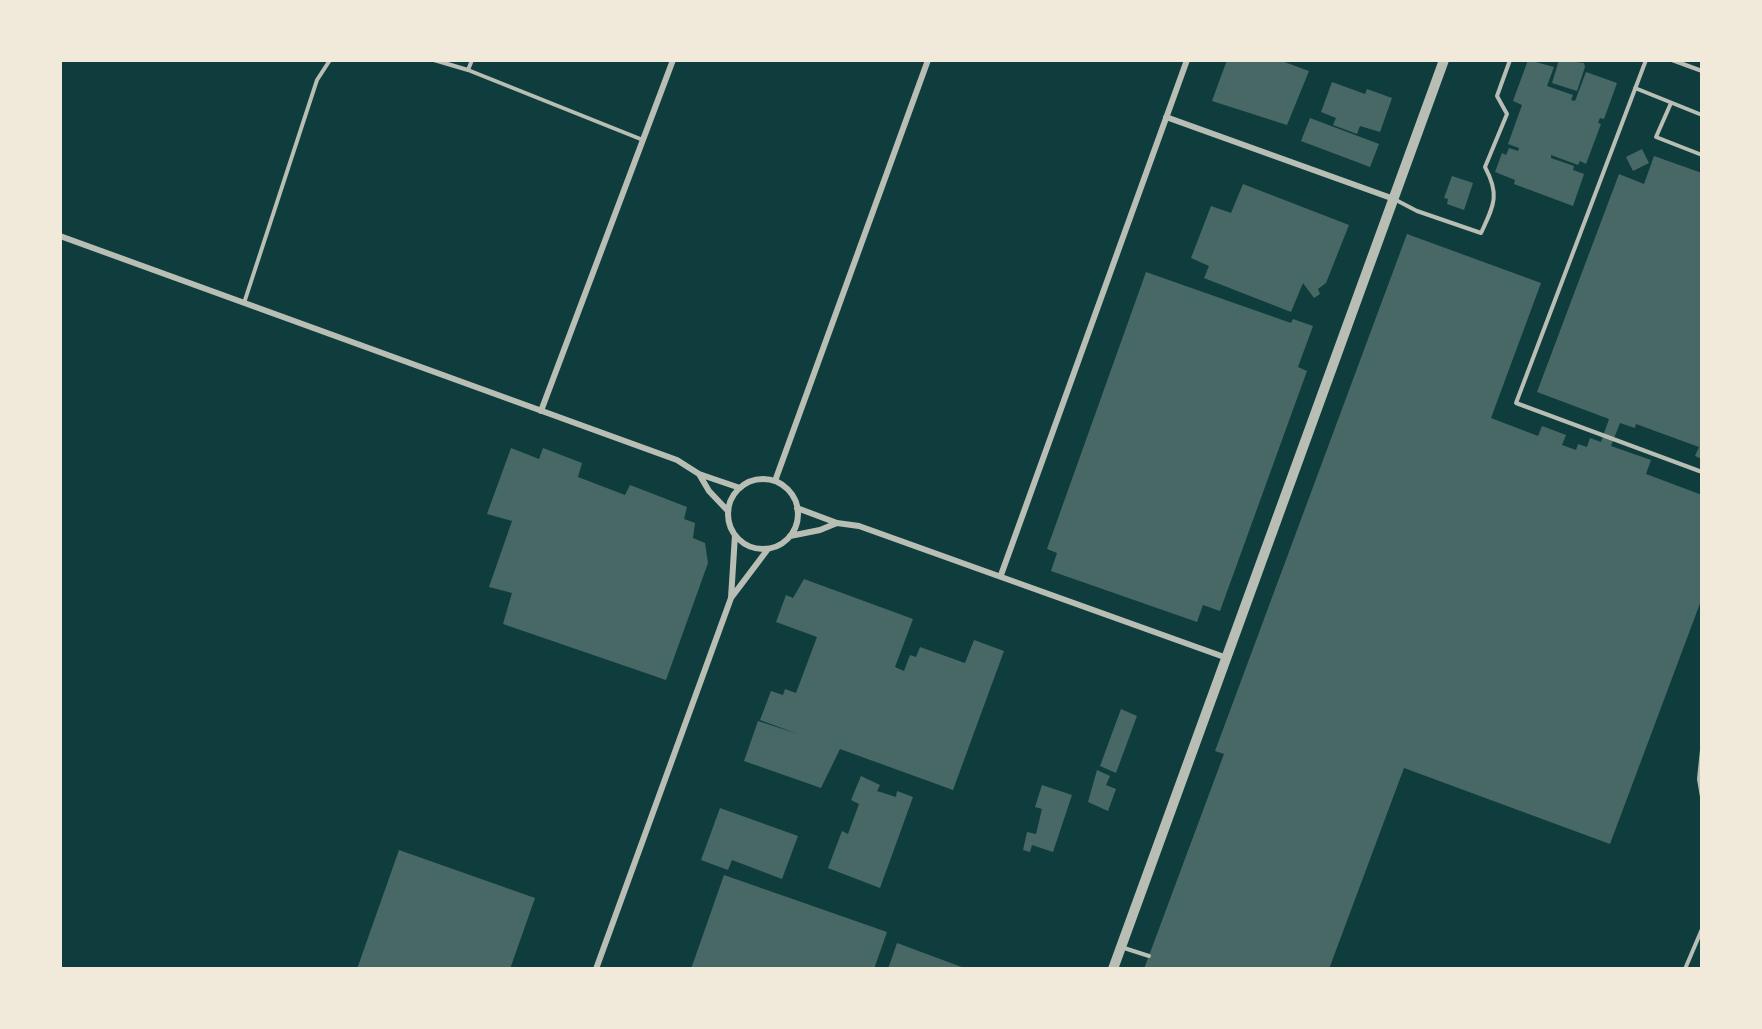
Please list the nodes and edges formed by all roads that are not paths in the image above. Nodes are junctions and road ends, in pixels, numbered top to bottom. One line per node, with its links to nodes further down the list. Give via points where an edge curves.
1 (330, 60): 21 (lane, via 317,80)
2 (434, 60): 11 (lane)
3 (472, 60): 11 (lane)
4 (673, 60): 17 (street)
5 (928, 60): 25 (street)
6 (1187, 60): 16 (street)
7 (1444, 60): 19 (street)
8 (1510, 60): 19 (lane, via 1497,96 1507,114 1485,167 1494,183 1495,203 1481,233)
9 (1646, 60): 13 (lane)
10 (1672, 60): 12 (lane)
11 (468, 70): 17 (lane)
12 (1702, 71)
13 (1635, 88): 14 (lane); 23 (lane, via 1516,403)
14 (1671, 103): 15 (lane); 18 (lane, via 1656,138)
15 (1702, 115)
16 (1166, 117): 19 (street); 33 (street)
17 (644, 140): 22 (street)
18 (1702, 155)
19 (1394, 199): 35 (street)
20 (60, 236): 21 (street)
21 (244, 303): 22 (street)
22 (541, 411): 24 (street, via 677,460)
23 (1702, 472)
24 (699, 474): 26 (street); 28 (street)
25 (775, 481): 26 (street, via 757,480); 27 (street, via 790,492)
26 (740, 488): 28 (street)
27 (797, 508): 29 (street); 31 (street, via 798,518)
28 (728, 511): 30 (street)
29 (837, 523): 31 (street); 33 (street, via 859,526)
30 (735, 535): 32 (street, via 750,546); 34 (street)
31 (790, 536): 32 (street)
32 (768, 549): 34 (street)
33 (1001, 575): 35 (street)
34 (731, 598): 41 (street)
35 (1227, 658): 39 (street)
36 (1702, 750): 37 (lane)
37 (1702, 797)
38 (1702, 929): 43 (lane)
39 (1121, 946): 40 (lane); 42 (street)
40 (1149, 956)
41 (596, 969)
42 (1113, 969)
43 (1685, 969)

